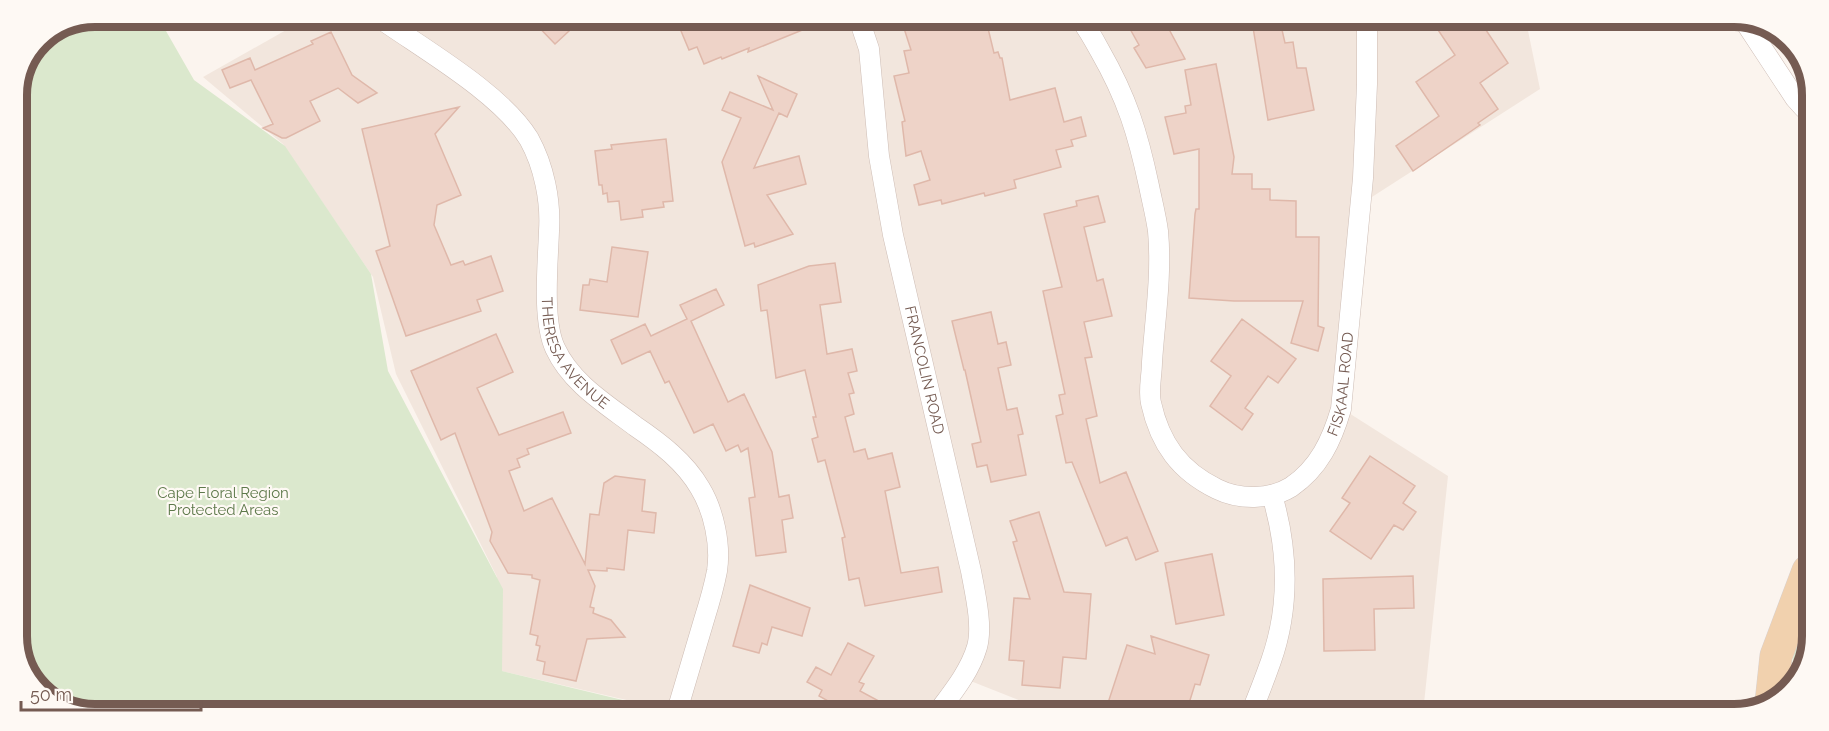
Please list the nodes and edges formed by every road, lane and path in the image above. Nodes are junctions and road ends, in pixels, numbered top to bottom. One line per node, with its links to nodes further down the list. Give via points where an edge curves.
1 (391, 27): 10 (street, THERESA AVENUE, via 488,96 512,116 529,140 542,167 548,199 546,270 554,347 570,372 595,397 663,446 701,488 717,538 717,570)
2 (862, 27): 11 (street, FRANCOLIN ROAD, via 869,49 879,156 893,235 978,611 978,645 963,678)
3 (1085, 27): 7 (street, via 1126,101 1139,140 1155,219 1159,261 1150,401 1161,432 1178,461 1206,484 1239,496)
4 (1367, 27): 7 (street, FISKAAL ROAD, via 1363,178 1341,408 1327,448 1315,465 1303,479)
5 (1749, 28): 6 (street)
6 (1802, 106)
7 (1272, 495): 12 (street, via 1281,524 1286,582 1281,625)
8 (1802, 587): 9 (main road, via 1776,656)
9 (1772, 692)
10 (679, 704)
11 (944, 704)
12 (1254, 704)

